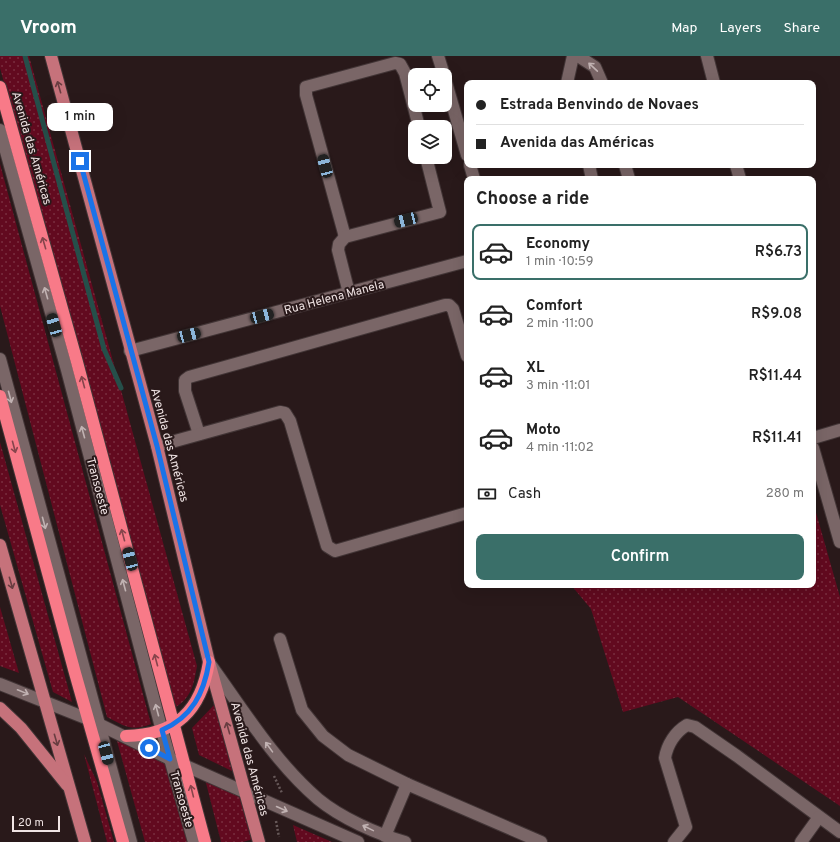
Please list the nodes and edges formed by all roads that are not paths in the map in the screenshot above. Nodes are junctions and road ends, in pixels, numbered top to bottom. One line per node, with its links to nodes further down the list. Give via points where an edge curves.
1 (51, 56): 20 (main road, Avenida das Américas, one-way to 1)
2 (438, 56): 6 (street)
3 (573, 56): 7 (street)
4 (578, 56): 8 (street, one-way to 4, via 595,67)
5 (707, 56): 9 (street)
6 (442, 68)
7 (568, 80)
8 (601, 80)
9 (713, 80)
10 (0, 87): 37 (highway, Avenida das Américas, one-way to 10)
11 (452, 103): 14 (street)
12 (417, 120): 16 (street, via 405,73 400,64 395,63 306,88)
13 (0, 130): 38 (street, Transoeste, one-way to 13, via 67,370)
14 (464, 145)
15 (428, 164): 16 (street, via 440,212)
16 (345, 237): 18 (street, via 338,250)
17 (464, 262): 18 (street, Rua Helena Manela)
18 (349, 293): 20 (street, Rua Helena Manela)
19 (464, 346): 24 (street, via 453,309 445,305 189,377 184,385)
20 (130, 351): 26 (main road, Avenida das Américas)
21 (0, 359): 36 (street, one-way to 36)
22 (0, 396): 36 (highway, one-way to 36)
23 (840, 430): 25 (street)
24 (199, 434): 26 (street); 28 (street, via 280,412 285,413 290,421 330,550 341,550)
25 (816, 437)
26 (157, 446): 32 (main road, Avenida das Américas)
27 (816, 458): 29 (street)
28 (464, 514)
29 (840, 542)
30 (0, 545): 34 (main road, one-way to 34)
31 (280, 639): 42 (street, via 302,710 323,736 348,755)
32 (209, 662): 37 (highway, via 206,681 196,702); 44 (main road, Avenida das Américas, one-way to 32); 47 (street, one-way to 32, via 351,820 319,800 288,770)
33 (0, 684): 34 (street, one-way to 34)
34 (46, 703): 36 (street); 43 (main road, one-way to 43)
35 (0, 708): 43 (main road, via 25,733)
36 (93, 722): 39 (street); 49 (highway); 50 (street)
37 (174, 725): 38 (highway); 41 (highway, Avenida das Américas)
38 (162, 730): 39 (highway, via 145,736); 40 (street, Transoeste)
39 (126, 736): 40 (street)
40 (170, 759): 41 (street); 51 (street, Transoeste)
41 (185, 766): 44 (street); 52 (highway, Avenida das Américas, one-way to 41)
42 (407, 784): 47 (street); 56 (street)
43 (71, 790): 48 (main road)
44 (246, 793): 53 (main road, Avenida das Américas); 54 (street, one-way to 54)
45 (819, 817): 46 (street); 57 (street, via 737,756 695,727 687,725 679,730 666,749 664,758 686,827); 58 (street)
46 (840, 832)
47 (385, 836): 55 (street)
48 (85, 842)
49 (123, 842)
50 (131, 842)
51 (194, 842)
52 (205, 842)
53 (259, 842)
54 (358, 842)
55 (405, 842)
56 (541, 842)
57 (674, 842)
58 (801, 842)

